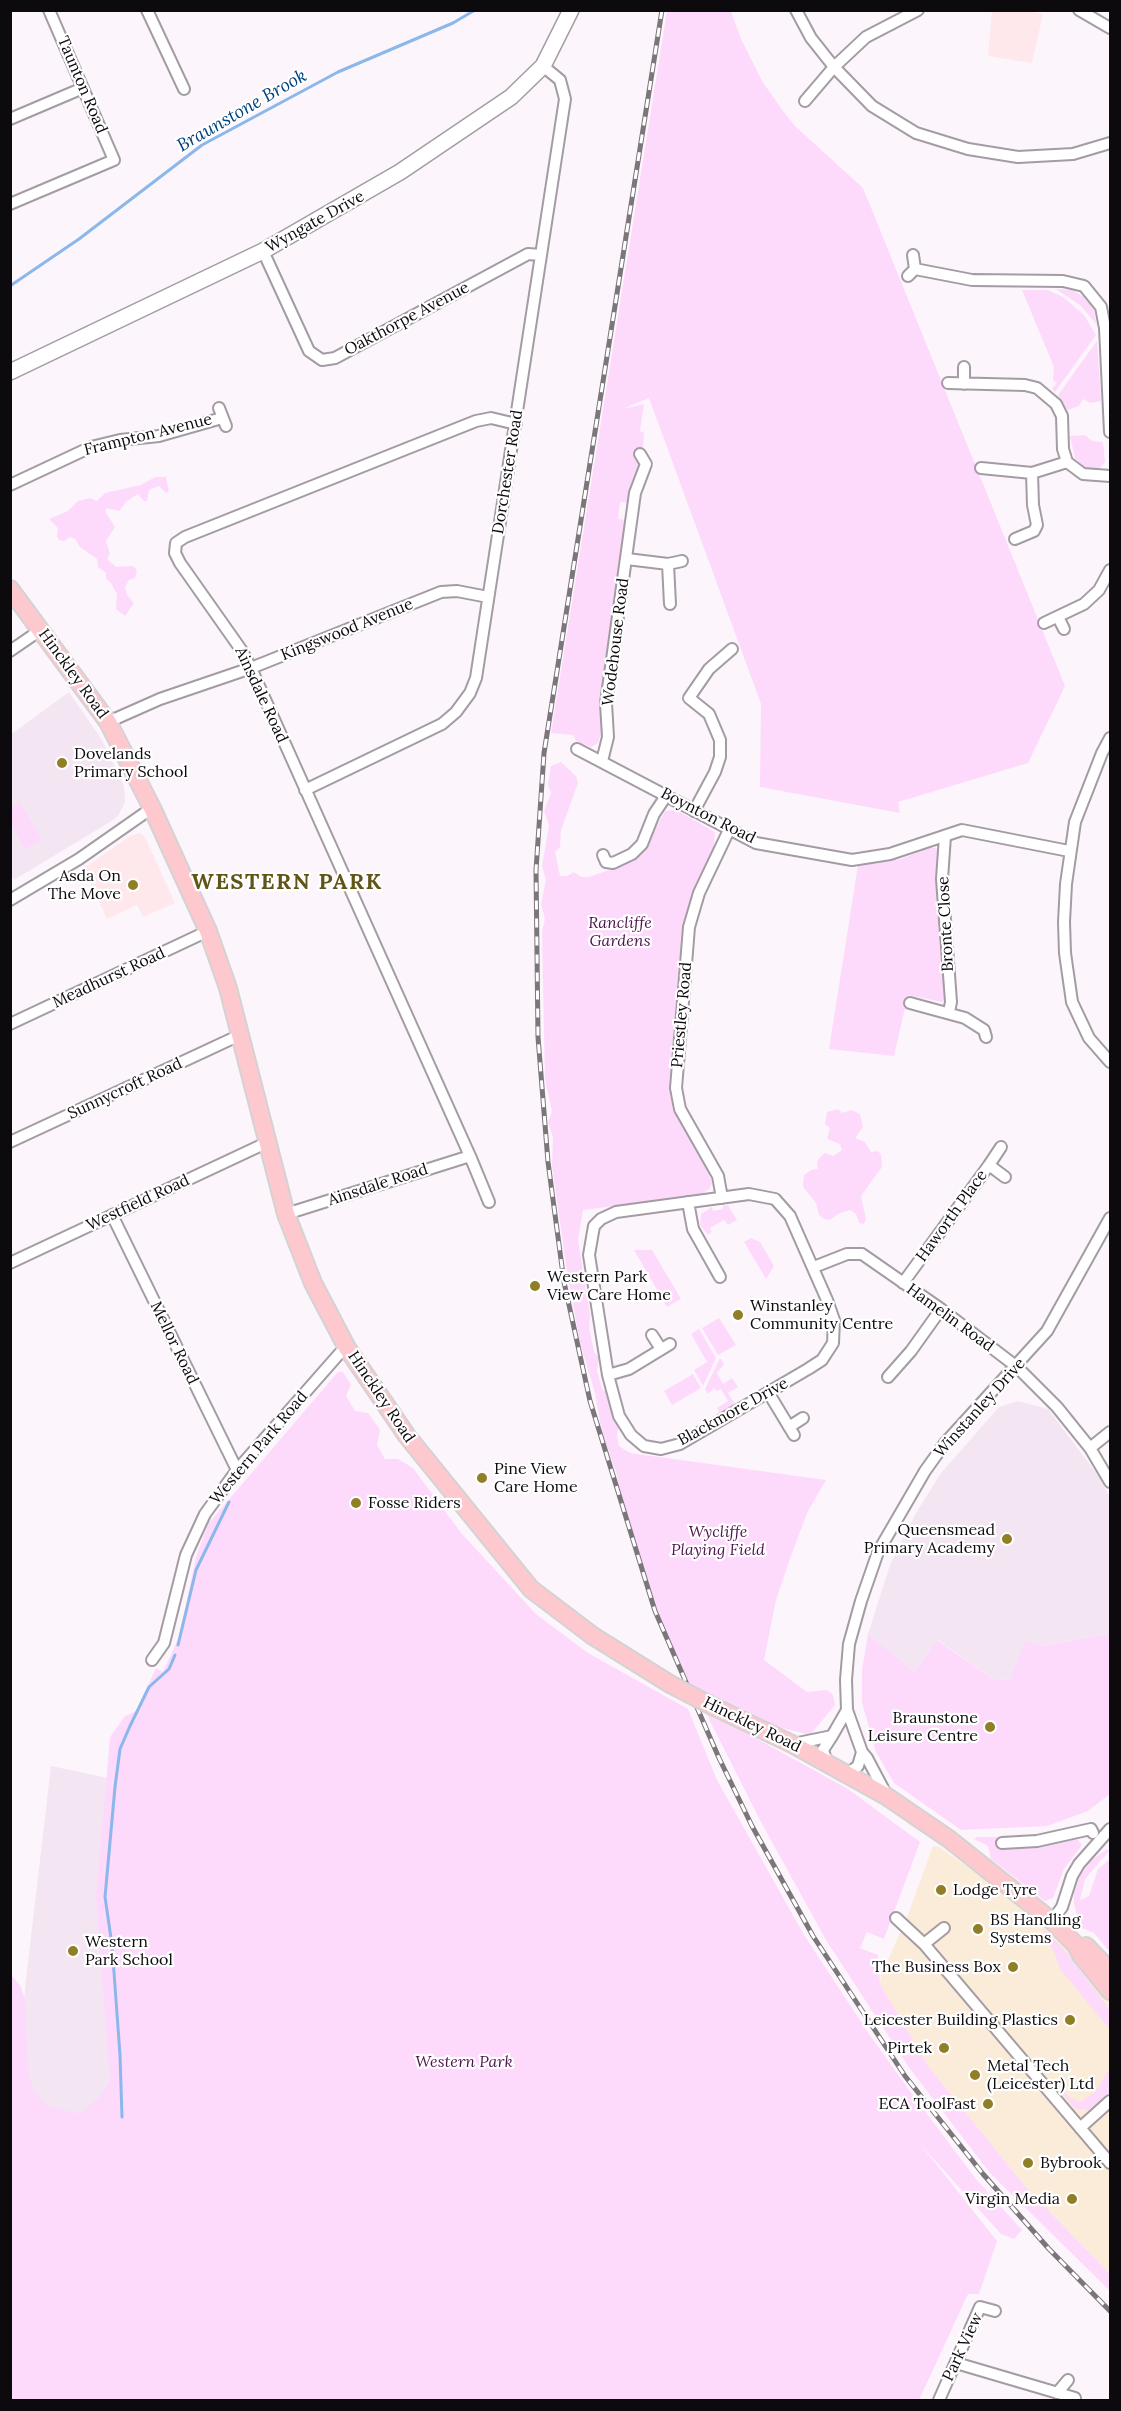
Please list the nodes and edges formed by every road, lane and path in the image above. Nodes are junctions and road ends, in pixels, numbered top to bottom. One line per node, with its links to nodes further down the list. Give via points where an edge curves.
1 (49, 10): 10 (street, Taunton Road)
2 (147, 10): 11 (street)
3 (571, 10): 8 (street, Wyngate Drive)
4 (796, 10): 9 (street, via 811,38)
5 (918, 10): 9 (street, via 866,37)
6 (1079, 10): 7 (street)
7 (1110, 28)
8 (543, 66): 16 (street, Wyngate Drive, via 511,97 400,172); 17 (street, Dorchester Road, via 560,81 566,99)
9 (834, 67): 12 (street); 14 (street, via 872,106 916,133 968,149 1018,157 1054,157)
10 (83, 88): 13 (street); 15 (street, Taunton Road, via 114,160)
11 (184, 89)
12 (805, 100)
13 (10, 118)
14 (1110, 143)
15 (10, 204)
16 (263, 251): 17 (street, Oakthorpe Avenue, via 309,351 322,360 335,358 528,254); 21 (street, Wyngate Drive)
17 (541, 255): 25 (street, Dorchester Road)
18 (912, 255): 19 (street, via 911,272 972,280 1072,282 1084,286 1101,307)
19 (1108, 328): 26 (street)
20 (964, 367): 23 (street)
21 (10, 372)
22 (948, 382): 23 (street)
23 (964, 384): 28 (street, via 1025,385 1048,394 1062,416)
24 (222, 417): 32 (street, Frampton Avenue, via 159,436 91,447)
25 (516, 424): 39 (street, Dorchester Road); 47 (street, Ainsdale Road, via 491,418 476,421 179,540 175,548 180,562)
26 (1110, 432)
27 (648, 461): 34 (street, Wodehouse Road, via 635,493)
28 (1067, 462): 30 (street); 31 (street, via 1083,474)
29 (981, 468): 30 (street)
30 (1032, 473): 33 (street, via 1037,525 1034,531)
31 (1110, 476)
32 (10, 485)
33 (1015, 539)
34 (627, 559): 36 (street, Wodehouse Road); 51 (street, Wodehouse Road, via 606,704 608,737)
35 (682, 561): 36 (street, Wodehouse Road)
36 (668, 564): 40 (street)
37 (1110, 570): 41 (street, via 1092,597)
38 (10, 589): 43 (main road, Hinckley Road)
39 (488, 597): 47 (street, Kingswood Avenue, via 447,590); 52 (street, Dorchester Road, via 476,678 456,712 427,732)
40 (670, 604)
41 (1058, 617): 42 (street); 44 (street)
42 (1044, 622)
43 (42, 629): 46 (street); 48 (main road, Hinckley Road)
44 (1064, 629)
45 (725, 650): 55 (street, via 683,696 709,714 720,740 715,772)
46 (10, 651)
47 (251, 668): 48 (street, Kingswood Avenue, via 160,699); 52 (street, Ainsdale Road)
48 (108, 722): 54 (main road, Hinckley Road)
49 (1110, 738): 58 (street, via 1075,822)
50 (577, 749): 51 (street, Boynton Road)
51 (602, 760): 53 (street, Boynton Road)
52 (305, 790): 71 (street, Ainsdale Road)
53 (666, 796): 55 (street, Boynton Road); 59 (street, via 642,844 620,861)
54 (152, 808): 60 (street, via 79,860); 61 (main road, Hinckley Road)
55 (694, 811): 56 (street, Boynton Road)
56 (729, 830): 57 (street, Boynton Road, via 756,843 852,860 890,854); 74 (street, Priestley Road, via 699,893 689,927 676,1088 680,1109 718,1176)
57 (945, 836): 58 (street, Boynton Road, via 962,830); 63 (street, Bronte Close, via 942,879)
58 (1070, 851): 67 (street, via 1064,922 1072,1002 1089,1038)
59 (603, 863)
60 (10, 900)
61 (208, 931): 64 (street, Meadhurst Road); 65 (main road, Hinckley Road)
62 (910, 1003): 63 (street)
63 (949, 1012): 66 (street, via 984,1030)
64 (10, 1024)
65 (240, 1035): 68 (street, Sunnycroft Road); 69 (main road, Hinckley Road)
66 (986, 1037)
67 (1110, 1062)
68 (10, 1142)
69 (266, 1143): 77 (main road, Hinckley Road); 78 (street, Westfield Road)
70 (1001, 1147): 72 (street)
71 (470, 1156): 75 (street, Ainsdale Road); 77 (street, Ainsdale Road)
72 (989, 1165): 73 (street, Haworth Place); 83 (street, Haworth Place)
73 (1005, 1177)
74 (722, 1198): 76 (street, Blackmore Drive); 81 (street, Blackmore Drive, via 757,1194 775,1199 790,1216)
75 (489, 1202)
76 (688, 1202): 82 (street, via 693,1229); 88 (street, Blackmore Drive, via 616,1212 594,1226 589,1255)
77 (286, 1214): 86 (main road, Hinckley Road, via 313,1283)
78 (112, 1215): 80 (street, Westfield Road); 94 (street, Mellor Road)
79 (1110, 1218): 87 (street, Winstanley Drive, via 1047,1331)
80 (10, 1263)
81 (814, 1267): 83 (street, Hamelin Road, via 847,1254 862,1254); 90 (street, Blackmore Drive, via 834,1320 833,1343 822,1360)
82 (720, 1277)
83 (903, 1283): 84 (street, Hamelin Road)
84 (941, 1309): 87 (street, Hamelin Road); 89 (street)
85 (652, 1335): 88 (street, via 666,1347 629,1369)
86 (347, 1348): 94 (street, Western Park Road); 99 (main road, Hinckley Road, bridge, via 407,1436 531,1589 594,1636 670,1684)
87 (1017, 1367): 93 (street, Hamelin Road); 97 (street, Winstanley Drive, via 945,1443 878,1552 849,1644)
88 (608, 1375): 90 (street, Blackmore Drive, via 619,1416 631,1435 644,1446 661,1449 680,1444)
89 (888, 1377)
90 (768, 1392): 91 (street, via 791,1431)
91 (803, 1418)
92 (1110, 1432): 93 (street)
93 (1090, 1448): 95 (street, Hamelin Road)
94 (237, 1470): 96 (street, Western Park Road, via 195,1533 164,1643)
95 (1110, 1482)
96 (152, 1660)
97 (847, 1710): 98 (street); 100 (street, Winstanley Drive)
98 (832, 1736): 99 (street); 101 (street, via 823,1750)
99 (792, 1744): 101 (main road, Hinckley Road)
100 (862, 1752): 102 (street, via 858,1766); 103 (street, Winstanley Drive)
101 (827, 1763): 102 (main road, Hinckley Road)
102 (847, 1774): 103 (main road, Hinckley Road)
103 (886, 1796): 108 (main road, Hinckley Road, via 949,1839)
104 (1110, 1830): 108 (street, via 1079,1864 1062,1907)
105 (1093, 1833): 106 (street, via 1091,1829 1037,1841)
106 (1002, 1843)
107 (896, 1918): 110 (street)
108 (1052, 1921): 111 (main road, Hinckley Road)
109 (944, 1928): 110 (street)
110 (924, 1944): 115 (street)
111 (1076, 1945): 112 (main road, Hinckley Road, via 1087,1947); 113 (main road, Hinckley Road)
112 (1110, 1971)
113 (1110, 1991)
114 (1110, 2101): 115 (street)
115 (1080, 2128): 116 (street)
116 (1110, 2163)
117 (995, 2311): 118 (street, Park View, via 980,2307)
118 (956, 2363): 120 (street); 122 (street, Park View)
119 (1068, 2380): 120 (street)
120 (1057, 2393): 121 (street)
121 (1075, 2398)
122 (939, 2400)

